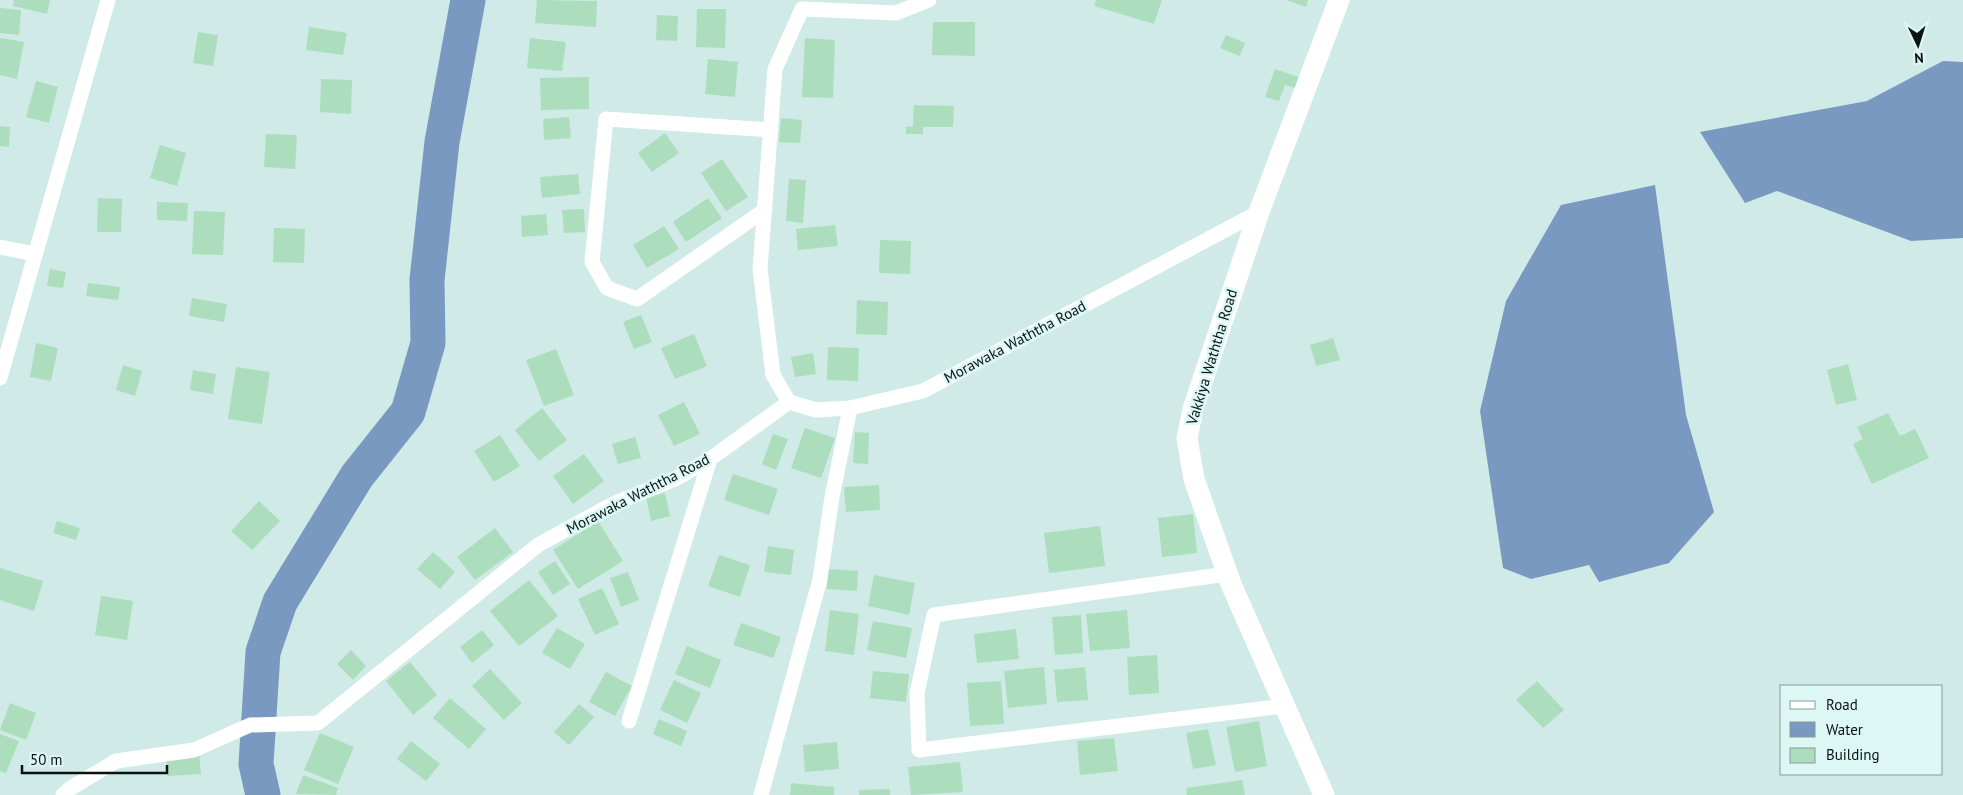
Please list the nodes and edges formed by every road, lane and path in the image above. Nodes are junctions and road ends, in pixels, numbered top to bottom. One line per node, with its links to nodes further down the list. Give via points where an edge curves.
1 (108, 0): 9 (street)
2 (929, 0): 4 (street, via 896,12)
3 (1339, 0): 7 (street, Vakkiya Waththa Road)
4 (803, 4): 5 (street, via 775,69)
5 (770, 130): 6 (street); 6 (street, via 606,119 592,262 607,288 637,299)
6 (765, 210): 11 (street, via 760,270 773,375)
7 (1259, 212): 12 (street, Morawaka Waththa Road, via 923,391); 14 (street, Vakkiya Waththa Road, via 1193,409 1187,438 1194,479)
8 (0, 248): 9 (street)
9 (35, 254): 10 (street)
10 (0, 378)
11 (789, 402): 12 (street, Morawaka Waththa Road, via 816,410); 13 (street, Morawaka Waththa Road)
12 (850, 408): 18 (street, via 820,579)
13 (710, 459): 16 (street); 17 (street, Morawaka Waththa Road, via 538,545 318,723 250,724 194,750 116,761)
14 (1227, 574): 15 (street, Vakkiya Waththa Road); 15 (street, via 934,614 918,693 919,750)
15 (1285, 706): 19 (street, Vakkiya Waththa Road)
16 (629, 721)
17 (64, 795)
18 (761, 795)
19 (1324, 795)

